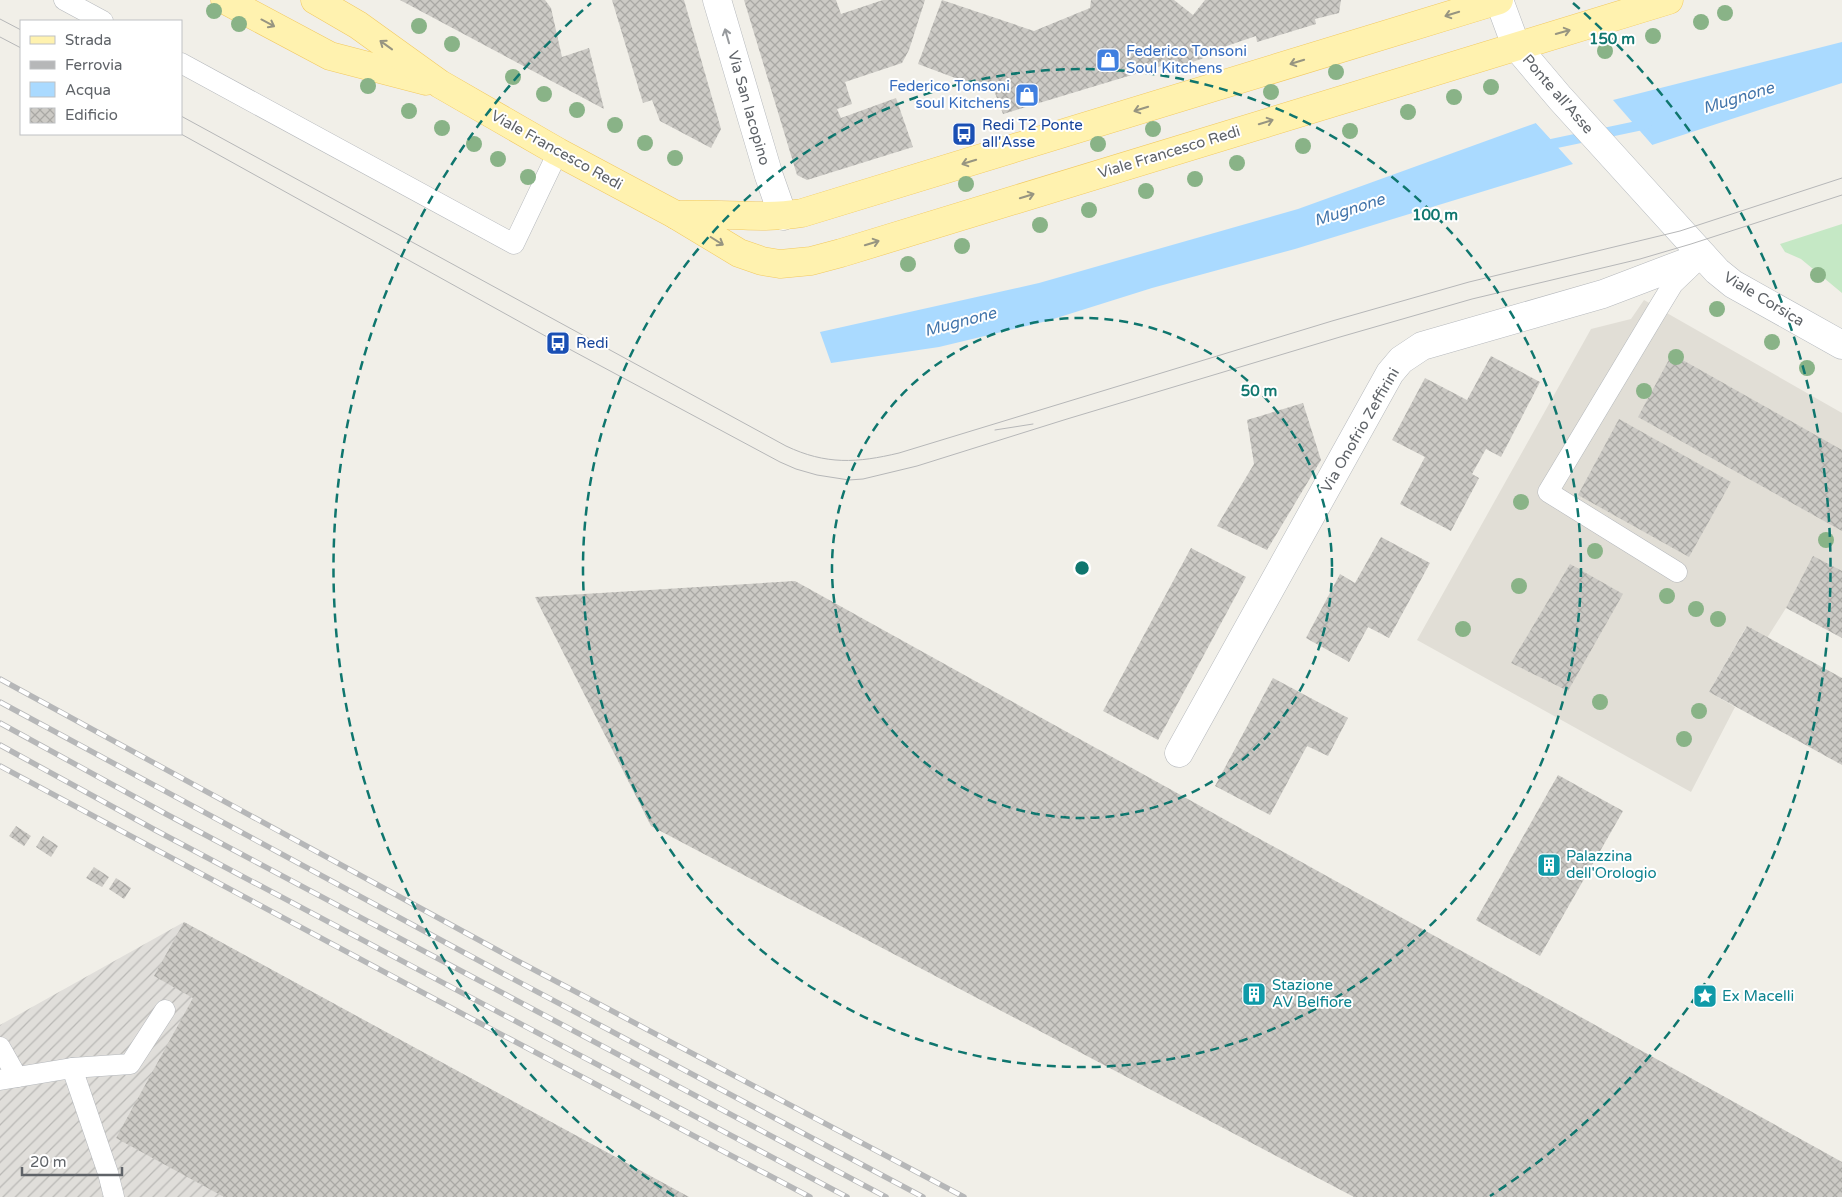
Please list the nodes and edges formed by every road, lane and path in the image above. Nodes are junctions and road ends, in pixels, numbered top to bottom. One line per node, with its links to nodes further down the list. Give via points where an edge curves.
1 (64, 0): 7 (lane)
2 (225, 0): 10 (main road, Viale Francesco Redi, one-way to 10, via 330,56)
3 (315, 0): 10 (main road, Viale Francesco Redi, one-way to 3, via 358,24)
4 (717, 0): 14 (street, Via San Iacopino, one-way to 4)
5 (1499, 0): 8 (street, Ponte all'Asse); 14 (main road, one-way to 14, via 828,206)
6 (1669, 0): 8 (main road, Viale Francesco Redi, one-way to 6)
7 (101, 20)
8 (1516, 46): 12 (street, Ponte all'Asse); 13 (main road, Viale Francesco Redi, one-way to 8, via 752,259 780,264 811,261)
9 (182, 64): 11 (lane, via 514,244)
10 (440, 84): 11 (main road, Viale Francesco Redi)
11 (558, 152): 13 (main road, Viale Francesco Redi)
12 (1632, 179): 15 (street, Viale Corsica)
13 (676, 215): 14 (main road)
14 (783, 216)
15 (1702, 256): 16 (street, Viale Corsica, via 1733,284); 17 (lane, via 1673,284 1548,492); 18 (street, Via Onofrio Zeffirini, via 1603,294 1422,346 1401,360 1390,373)
16 (1842, 345)
17 (1677, 572)
18 (1179, 754)
19 (165, 1010): 21 (lane, via 130,1064)
20 (0, 1047): 22 (lane)
21 (72, 1068): 22 (lane); 23 (lane)
22 (8, 1079)
23 (114, 1197)

